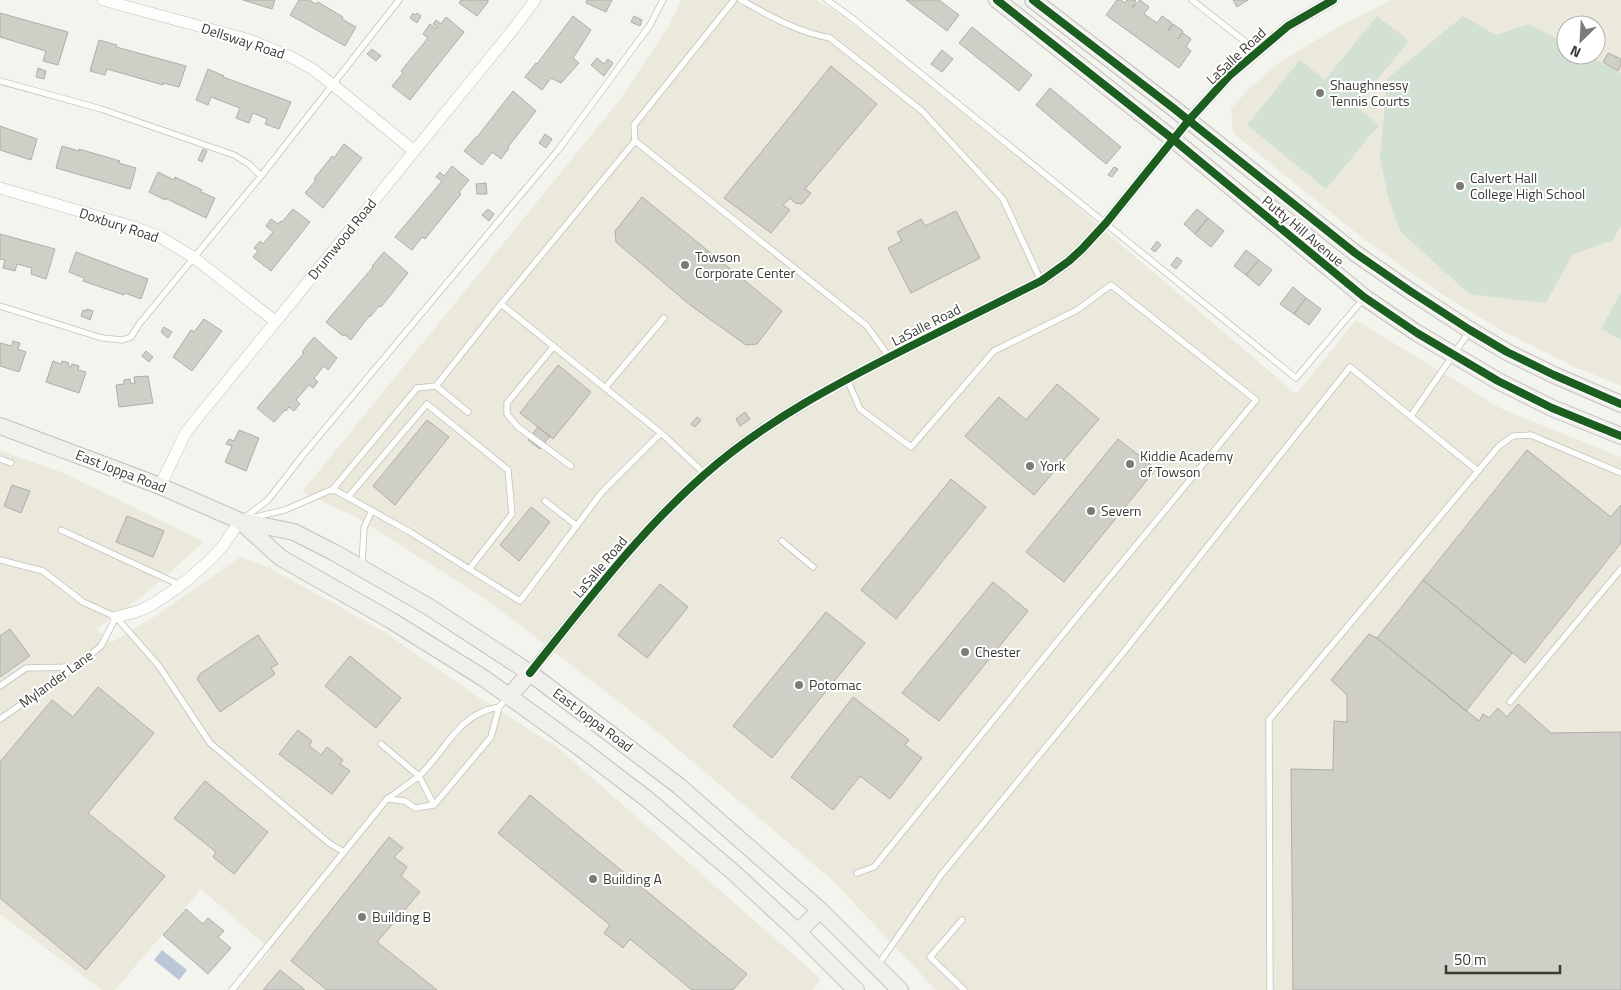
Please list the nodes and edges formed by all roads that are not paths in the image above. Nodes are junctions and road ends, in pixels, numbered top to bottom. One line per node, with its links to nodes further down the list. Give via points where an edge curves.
1 (102, 0): 14 (street, Dellsway Road, via 270,47 291,56)
2 (399, 0): 14 (lane)
3 (535, 0): 18 (street, Drumwood Road)
4 (663, 0): 53 (lane, via 650,24 558,149 268,500)
5 (734, 0): 17 (lane, via 634,125)
6 (741, 0): 23 (lane, via 773,18 811,34 830,38 922,111 1003,199)
7 (827, 0): 21 (lane)
8 (997, 0): 16 (main road, Putty Hill Avenue)
9 (1033, 0): 15 (main road, Putty Hill Avenue)
10 (1192, 0): 12 (lane)
11 (1333, 0): 12 (street, LaSalle Road, via 1288,26)
12 (1257, 51): 15 (street, LaSalle Road)
13 (0, 81): 19 (lane, via 101,109 234,155)
14 (332, 84): 18 (street, Dellsway Road); 19 (lane)
15 (1189, 120): 16 (street, LaSalle Road); 29 (main road, Putty Hill Avenue, via 1355,253)
16 (1174, 140): 21 (street, LaSalle Road); 24 (main road, Putty Hill Avenue)
17 (635, 141): 25 (lane); 32 (lane, via 866,326)
18 (414, 151): 28 (street, Drumwood Road)
19 (261, 176): 22 (lane)
20 (0, 188): 22 (street, Doxbury Road, via 148,232)
21 (1106, 222): 23 (street, LaSalle Road, via 1069,261); 24 (lane, via 1296,378)
22 (193, 257): 26 (lane, via 131,337 122,340 102,338); 28 (street, Doxbury Road)
23 (1040, 281): 32 (street, LaSalle Road)
24 (1364, 297): 31 (main road, Putty Hill Avenue)
25 (501, 304): 30 (lane); 34 (lane)
26 (0, 306)
27 (664, 318): 35 (lane)
28 (275, 321): 48 (street, Drumwood Road, via 186,432)
29 (1470, 330): 31 (lane); 36 (main road, Putty Hill Avenue, via 1507,352)
30 (554, 346): 35 (lane); 44 (lane, via 507,403 507,414 518,427)
31 (1454, 355): 38 (lane); 41 (main road, Putty Hill Avenue, via 1552,408)
32 (889, 357): 33 (street, LaSalle Road)
33 (847, 379): 47 (street, LaSalle Road, via 772,425); 75 (lane, via 860,410 911,447 994,352 1077,310 1111,285 1256,400 874,868)
34 (436, 386): 37 (lane); 49 (lane, via 417,388)
35 (605, 388): 40 (lane)
36 (1621, 404)
37 (468, 412)
38 (1411, 416): 45 (lane); 79 (lane, via 1350,367 941,875)
39 (0, 426): 48 (main road, East Joppa Road)
40 (661, 433): 47 (lane); 54 (lane, via 602,492)
41 (1621, 436)
42 (0, 458): 43 (lane)
43 (11, 463)
44 (571, 466)
45 (1478, 471): 46 (lane, via 1499,446 1513,436 1531,435); 84 (lane, via 1269,720)
46 (1621, 473)
47 (705, 474): 65 (street, LaSalle Road, via 629,552)
48 (160, 486): 53 (main road, East Joppa Road)
49 (333, 489): 50 (lane); 53 (lane, via 285,510)
50 (348, 497): 52 (lane); 60 (lane, via 426,404 508,470 512,514)
51 (545, 501): 54 (lane)
52 (372, 510): 59 (lane, via 364,528); 60 (lane)
53 (240, 521): 59 (main road, East Joppa Road, via 294,532); 62 (street, via 223,546); 67 (main road, East Joppa Road, via 281,558 486,679)
54 (576, 525): 60 (lane, via 520,601)
55 (61, 530): 62 (lane)
56 (782, 541): 58 (lane)
57 (0, 560): 63 (lane, via 43,571 83,602)
58 (813, 566)
59 (362, 568): 65 (main road, East Joppa Road)
60 (470, 568)
61 (1621, 569): 68 (lane)
62 (180, 585): 63 (street, via 152,605)
63 (116, 617): 64 (lane, Mylander Lane, via 101,646); 74 (lane, via 159,666 210,743)
64 (76, 667): 66 (lane, via 26,668); 69 (lane, Mylander Lane)
65 (530, 672): 67 (main road); 76 (main road, East Joppa Road, via 679,786)
66 (0, 686)
67 (504, 701): 71 (lane, via 485,709 461,727); 73 (lane, via 492,738); 78 (main road, East Joppa Road, via 579,747 647,799)
68 (1510, 702)
69 (0, 718)
70 (381, 744): 71 (lane)
71 (419, 776): 72 (lane); 73 (lane)
72 (387, 799): 73 (lane, via 405,801 415,808); 74 (lane)
73 (434, 805)
74 (344, 852): 80 (lane)
75 (857, 873)
76 (820, 910): 78 (main road); 79 (main road, East Joppa Road)
77 (962, 920): 83 (lane, via 930,957)
78 (798, 932): 81 (main road, East Joppa Road)
79 (877, 967): 82 (main road, East Joppa Road)
80 (232, 990)
81 (856, 990)
82 (900, 990)
83 (964, 990)
84 (1270, 990)

